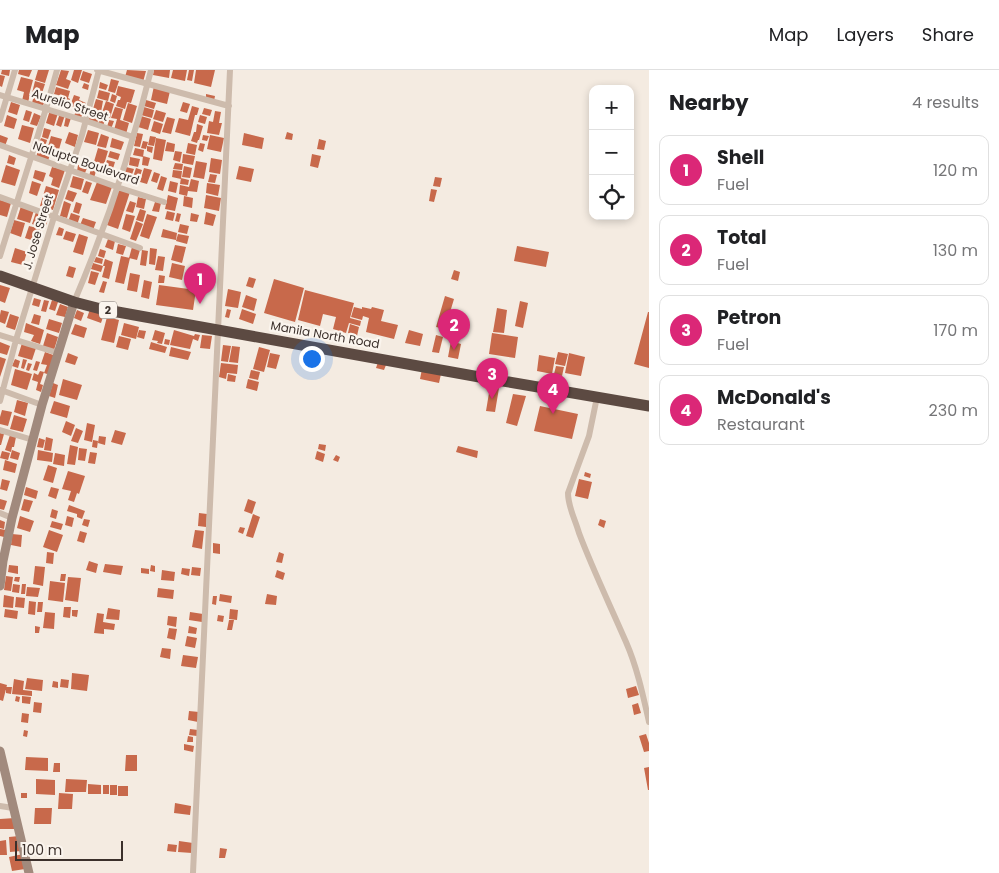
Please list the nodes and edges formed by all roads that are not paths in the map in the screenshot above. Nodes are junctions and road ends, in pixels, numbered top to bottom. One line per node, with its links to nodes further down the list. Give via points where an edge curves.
1 (15, 70): 7 (street)
2 (58, 70): 9 (street)
3 (98, 70): 6 (street); 11 (street, J. Jose Street)
4 (151, 70): 6 (street)
5 (230, 70): 8 (street)
6 (148, 84): 8 (street); 12 (street)
7 (4, 96): 9 (street, Aurelio Street); 10 (street)
8 (229, 106): 27 (street)
9 (47, 109): 11 (street, Aurelio Street); 14 (street)
10 (0, 120)
11 (86, 121): 12 (street, Aurelio Street); 15 (street, J. Jose Street)
12 (133, 137): 16 (street)
13 (0, 146): 14 (street, Nalupta Boulevard)
14 (32, 156): 15 (street, Nalupta Boulevard); 19 (street)
15 (69, 170): 16 (street, Nalupta Boulevard); 20 (street, J. Jose Street)
16 (117, 187): 18 (street, Nalupta Boulevard); 21 (street)
17 (0, 198): 19 (street)
18 (164, 202)
19 (16, 203): 20 (street); 23 (street)
20 (54, 217): 21 (street); 25 (street, J. Jose Street)
21 (100, 235): 22 (street); 26 (street)
22 (140, 248)
23 (0, 256)
24 (0, 276): 25 (highway, Manila North Road / 2)
25 (32, 288): 26 (highway, Manila North Road / 2); 29 (street, J. Jose Street)
26 (74, 302): 27 (highway, Manila North Road / 2); 30 (main road)
27 (218, 330): 32 (highway, Manila North Road / 2); 47 (street)
28 (0, 335): 29 (street)
29 (16, 340): 30 (street); 31 (street, J. Jose Street)
30 (58, 353): 34 (main road)
31 (2, 390): 33 (street, J. Jose Street); 34 (street)
32 (597, 397): 35 (highway, Manila North Road / 2); 42 (street, via 589,436 568,500 589,559 630,650)
33 (0, 401)
34 (42, 405): 37 (main road)
35 (649, 406)
36 (0, 430): 37 (street)
37 (33, 440): 39 (main road)
38 (0, 513): 39 (street)
39 (12, 518): 40 (main road)
40 (2, 560): 41 (main road)
41 (0, 586)
42 (649, 722)
43 (0, 751): 45 (main road)
44 (0, 806): 45 (street)
45 (13, 808): 46 (main road)
46 (29, 873)
47 (193, 873)

